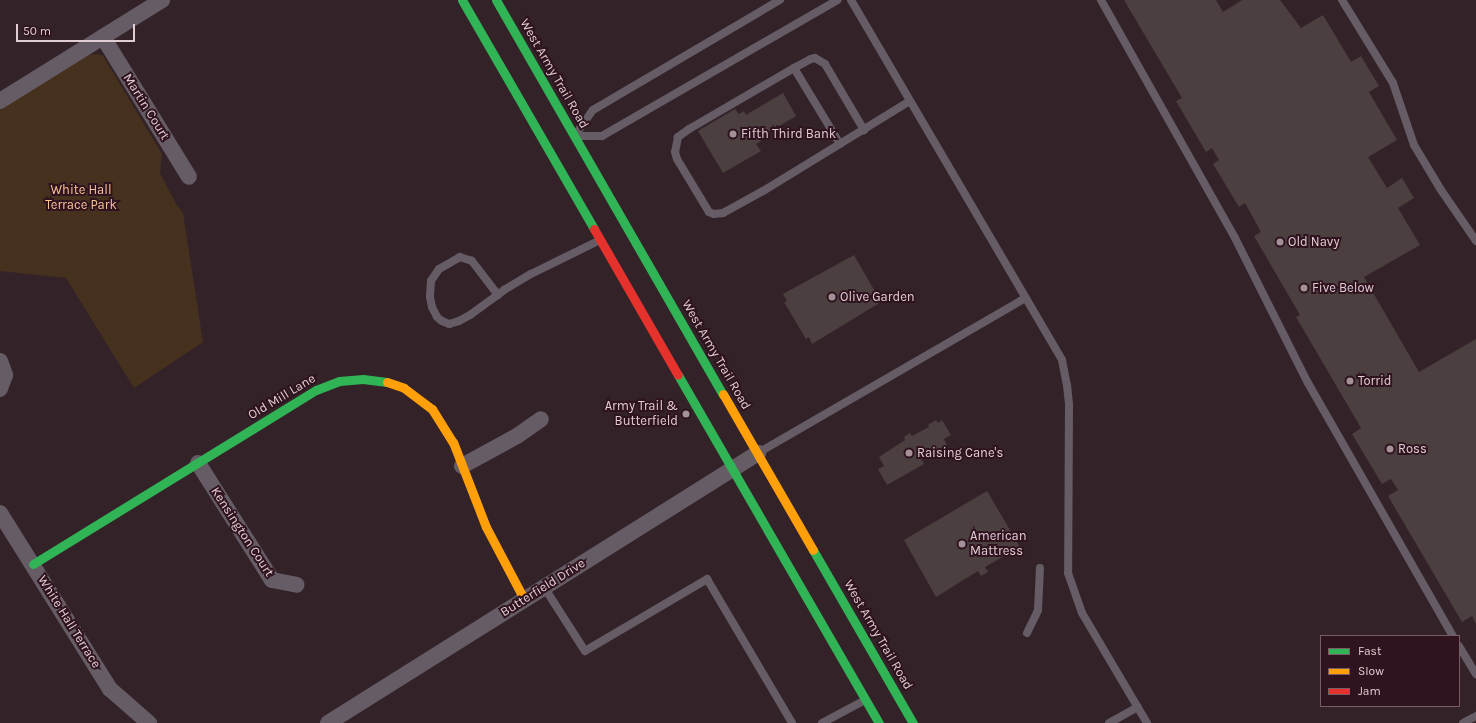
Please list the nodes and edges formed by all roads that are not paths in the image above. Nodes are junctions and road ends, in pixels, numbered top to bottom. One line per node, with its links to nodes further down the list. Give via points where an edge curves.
1 (162, 0): 9 (street)
2 (462, 0): 17 (main road, via 552,148)
3 (496, 0): 14 (main road, West Army Trail Road)
4 (780, 0): 14 (lane, via 593,110)
5 (838, 0): 14 (lane, via 602,136)
6 (851, 0): 12 (lane)
7 (1101, 0): 35 (lane, via 1235,238 1308,383)
8 (1342, 0): 18 (lane, via 1393,83 1414,145 1440,190)
9 (103, 37): 11 (street); 16 (street, Martin Court)
10 (794, 68): 13 (lane, via 815,58 825,64); 15 (lane); 15 (lane, via 678,137 675,152 677,159 709,212 723,213)
11 (0, 101)
12 (910, 102): 13 (lane); 20 (lane)
13 (864, 130): 15 (lane)
14 (571, 138): 24 (main road, West Army Trail Road)
15 (840, 144)
16 (189, 177)
17 (601, 240): 19 (lane, via 531,274); 27 (main road)
18 (1476, 241)
19 (498, 295): 19 (lane, via 470,315 449,324 438,317 432,306 431,282 439,269 460,257 472,262)
20 (1026, 298): 24 (lane); 39 (lane, via 1062,360 1067,385 1068,573 1082,613)
21 (0, 360): 22 (street, via 5,375)
22 (0, 389)
23 (541, 419): 26 (street, via 517,436)
24 (758, 453): 27 (street, Butterfield Drive); 46 (main road, West Army Trail Road)
25 (198, 462): 26 (main road, Old Mill Lane, via 316,390 339,381 363,379 391,383 404,388 432,409 453,442); 29 (main road, Old Mill Lane); 31 (street, Kensington Court, via 272,580)
26 (462, 466): 33 (main road, Old Mill Lane, via 486,527)
27 (734, 468): 32 (street, Butterfield Drive); 38 (main road)
28 (0, 513): 29 (street, White Hall Terrace)
29 (33, 564): 41 (street, White Hall Terrace, via 110,689)
30 (1040, 568): 34 (lane, via 1038,610)
31 (297, 585)
32 (544, 587): 33 (street, Butterfield Drive); 43 (lane, via 585,651 707,579)
33 (524, 599): 42 (street, Butterfield Drive)
34 (1027, 633)
35 (1452, 635)
36 (1460, 648): 37 (lane)
37 (1476, 673)
38 (866, 700): 44 (lane); 45 (main road)
39 (1138, 707): 47 (lane); 48 (lane)
40 (1476, 716): 49 (lane)
41 (149, 723)
42 (328, 723)
43 (792, 723)
44 (822, 723)
45 (879, 723)
46 (913, 723)
47 (1109, 723)
48 (1147, 723)
49 (1463, 723)

